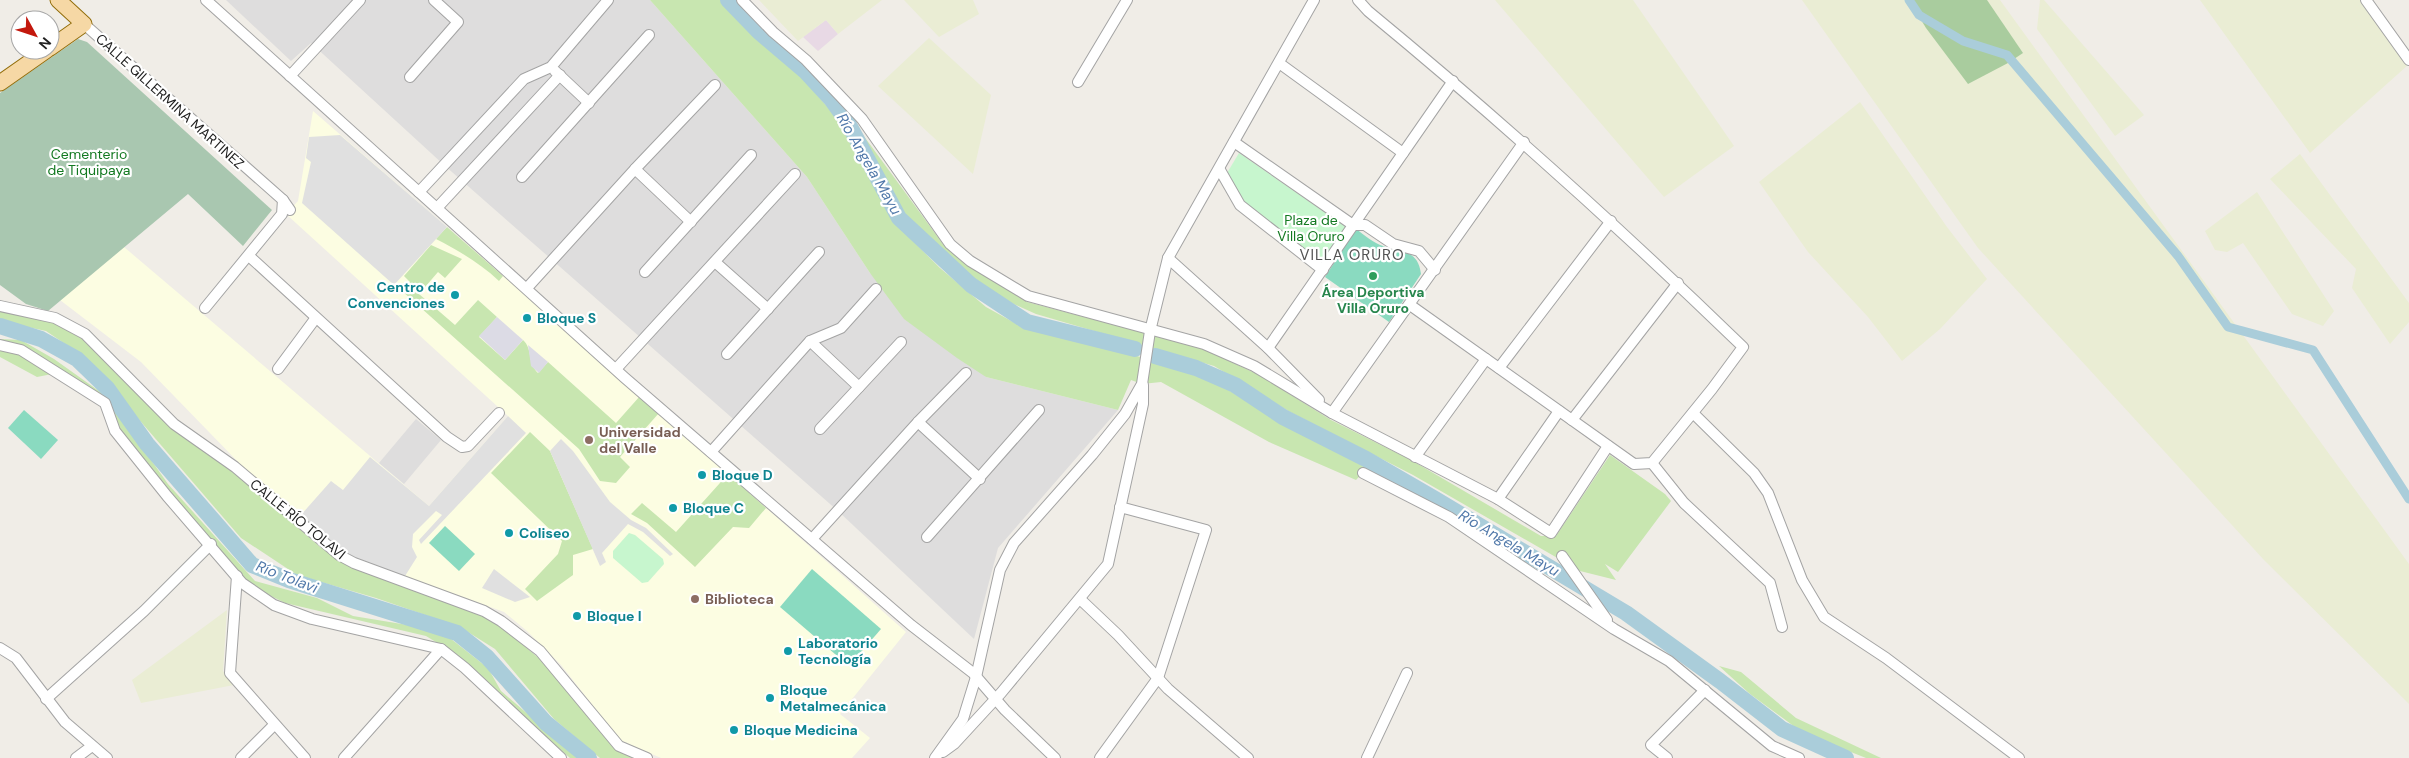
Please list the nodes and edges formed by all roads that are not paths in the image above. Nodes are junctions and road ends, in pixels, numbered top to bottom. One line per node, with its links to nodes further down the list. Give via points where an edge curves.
1 (58, 0): 11 (main road, CALLE GILLERMINA MARTINEZ)
2 (206, 0): 18 (street)
3 (360, 0): 18 (street)
4 (434, 0): 20 (street, via 458,22)
5 (608, 0): 17 (street)
6 (742, 0): 56 (street, via 862,119 950,244 970,261 1028,296)
7 (1127, 0): 21 (street)
8 (1314, 0): 16 (street)
9 (1358, 0): 22 (street, via 1368,12)
10 (2366, 0): 15 (street)
11 (84, 24): 13 (main road); 35 (street, CALLE GILLERMINA MARTINEZ)
12 (649, 36): 25 (street)
13 (60, 41)
14 (33, 60): 23 (main road)
15 (2409, 60)
16 (1279, 63): 26 (street); 28 (street)
17 (551, 67): 19 (street); 34 (street, via 524,79)
18 (290, 76): 34 (street)
19 (560, 76): 25 (street); 37 (street)
20 (410, 77)
21 (1078, 82)
22 (1453, 82): 27 (street); 28 (street)
23 (0, 83)
24 (715, 85): 30 (street)
25 (589, 103): 33 (street)
26 (1234, 142): 31 (street); 40 (street)
27 (1524, 142): 38 (street); 46 (street)
28 (1403, 153): 40 (street)
29 (751, 155): 39 (street)
30 (634, 169): 39 (street); 49 (street)
31 (1220, 170): 43 (street); 45 (street, via 1240,205)
32 (795, 174): 44 (street)
33 (522, 177)
34 (419, 192): 37 (street)
35 (283, 200): 36 (street, CALLE GILLERMINA MARTINEZ); 42 (street, via 282,214)
36 (293, 207)
37 (437, 208): 49 (street)
38 (1611, 221): 48 (street); 63 (street)
39 (691, 222): 47 (street)
40 (1353, 225): 45 (street); 46 (street, via 1364,225 1393,244 1419,251)
41 (820, 252): 54 (street)
42 (249, 256): 53 (street); 55 (street)
43 (1168, 258): 56 (street); 60 (street)
44 (715, 262): 54 (street); 64 (street)
45 (1323, 270): 60 (street)
46 (1435, 270): 51 (street)
47 (645, 272)
48 (1678, 284): 73 (street, via 1743,347); 74 (street)
49 (527, 288): 64 (street)
50 (876, 289): 57 (street, via 841,328)
51 (1410, 305): 62 (street); 71 (street)
52 (0, 306): 110 (street, CALLE RÍO TOLAVI, via 55,318 85,334 174,424 235,468 339,556 501,620 540,651 619,746)
53 (205, 308)
54 (768, 309): 61 (street)
55 (315, 319): 65 (street); 72 (street, via 462,447 468,446)
56 (1150, 331): 67 (street); 71 (street, via 1204,344 1280,380)
57 (810, 341): 68 (street); 78 (street)
58 (901, 342): 68 (street)
59 (0, 345): 87 (street, via 21,350 104,403 115,431)
60 (1268, 348): 71 (street)
61 (727, 354)
62 (1486, 359): 63 (street); 79 (street)
63 (1499, 368): 70 (street)
64 (616, 369): 78 (street)
65 (278, 370)
66 (966, 373): 75 (street)
67 (1142, 384): 84 (street, via 1143,404); 96 (street, via 1125,414 1014,543 1000,570)
68 (859, 387): 76 (street)
69 (1039, 410): 82 (street)
70 (1559, 411): 74 (street); 83 (street)
71 (1332, 412): 79 (street)
72 (499, 413)
73 (1693, 413): 80 (street); 118 (street, via 1754,473 1768,493 1802,580 1824,617 1886,658)
74 (1572, 420): 77 (street)
75 (918, 422): 82 (street); 86 (street)
76 (820, 429)
77 (1608, 446): 80 (street, via 1634,464); 83 (street, via 1551,533)
78 (711, 452): 86 (street)
79 (1415, 457): 83 (street)
80 (1652, 463): 91 (street, via 1684,503 1770,583)
81 (1362, 473): 92 (street, via 1449,517)
82 (980, 478): 85 (street)
83 (1498, 499)
84 (1120, 506): 90 (street, via 1108,564); 97 (street, via 1206,530)
85 (927, 537)
86 (812, 539): 96 (street)
87 (211, 544): 89 (street); 99 (street, via 144,611)
88 (1562, 556): 92 (street)
89 (237, 576): 94 (street, via 274,605 312,618); 101 (street, via 230,673)
90 (1080, 599): 97 (street); 100 (street)
91 (1782, 628)
92 (1614, 629): 98 (street, via 1669,661)
93 (0, 648): 99 (street, via 16,658)
94 (441, 649): 104 (street); 109 (street)
95 (1407, 673): 115 (street)
96 (976, 677): 100 (street); 111 (street, via 963,719)
97 (1158, 678): 103 (street); 113 (street)
98 (1705, 690): 116 (street, via 1652,745); 117 (street, via 1772,746)
99 (46, 699): 102 (street, via 65,722)
100 (996, 699): 111 (street, via 954,744); 112 (street)
101 (274, 724): 107 (street); 108 (street)
102 (92, 746): 105 (street); 106 (street)
103 (1236, 754): 114 (street)
104 (347, 757)
105 (76, 758)
106 (107, 758)
107 (242, 758)
108 (305, 758)
109 (561, 758)
110 (647, 758)
111 (936, 758)
112 (1055, 758)
113 (1100, 758)
114 (1248, 758)
115 (1366, 758)
116 (1667, 758)
117 (1799, 758)
118 (2019, 758)

